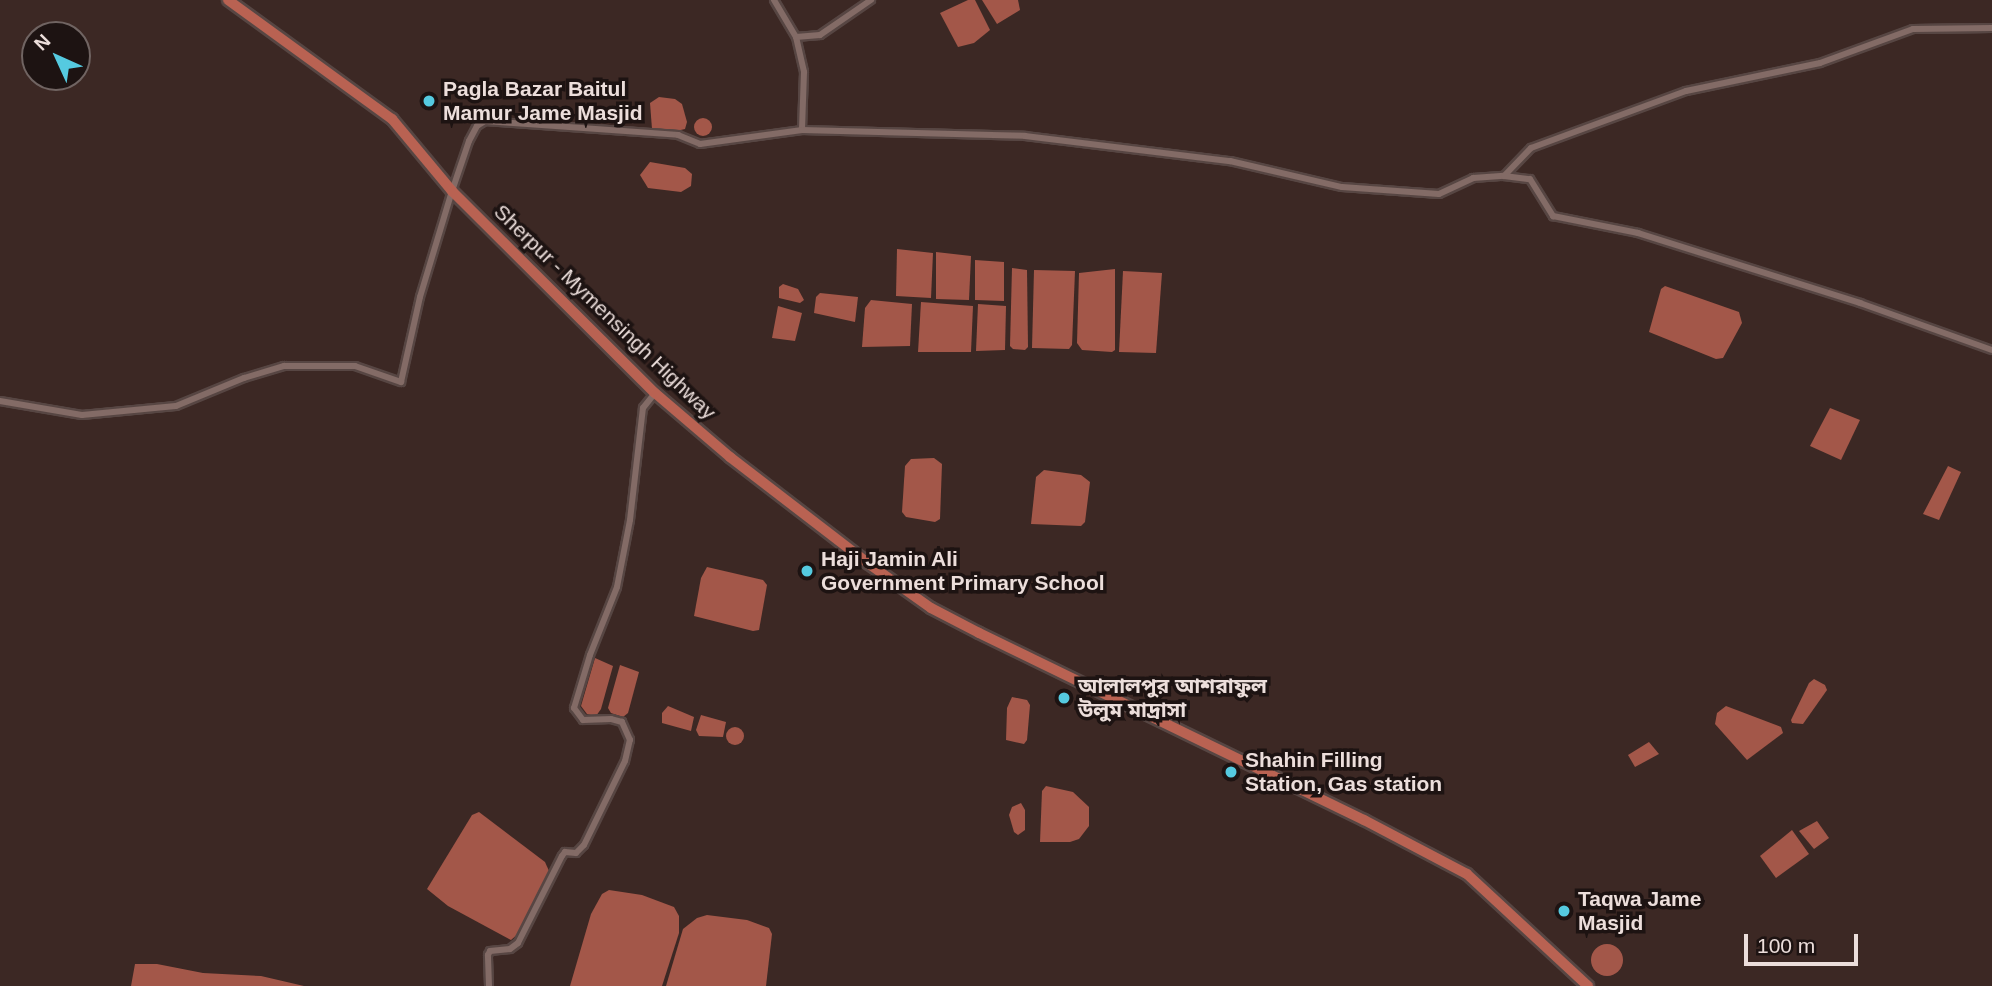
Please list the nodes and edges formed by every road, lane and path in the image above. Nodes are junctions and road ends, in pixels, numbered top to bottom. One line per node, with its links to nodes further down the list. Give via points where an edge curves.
1 (228, 0): 8 (main road, Sherpur - Mymensingh Highway, via 392,119)
2 (774, 0): 5 (street)
3 (871, 0): 5 (street, via 820,34)
4 (1992, 28): 7 (street, via 1913,29 1820,63 1686,91 1531,148)
5 (796, 37): 6 (street, via 804,72)
6 (803, 130): 7 (street, via 1025,136 1230,162 1342,187 1439,194 1473,178); 8 (street, via 700,144 678,135 485,121 469,141)
7 (1504, 176): 9 (street, via 1530,179 1553,216 1638,233)
8 (452, 191): 10 (main road, Sherpur - Mymensingh Highway); 11 (street, via 401,382 355,366 284,366 165,407 82,415)
9 (1992, 350)
10 (655, 393): 12 (street, via 643,408 617,587 574,708 583,720 622,722 630,740 625,761 584,845 576,853 562,856 518,943 510,949 490,951); 13 (main road, Sherpur - Mymensingh Highway, via 730,457 931,608 1467,874)
11 (0, 401)
12 (489, 986)
13 (1588, 986)

